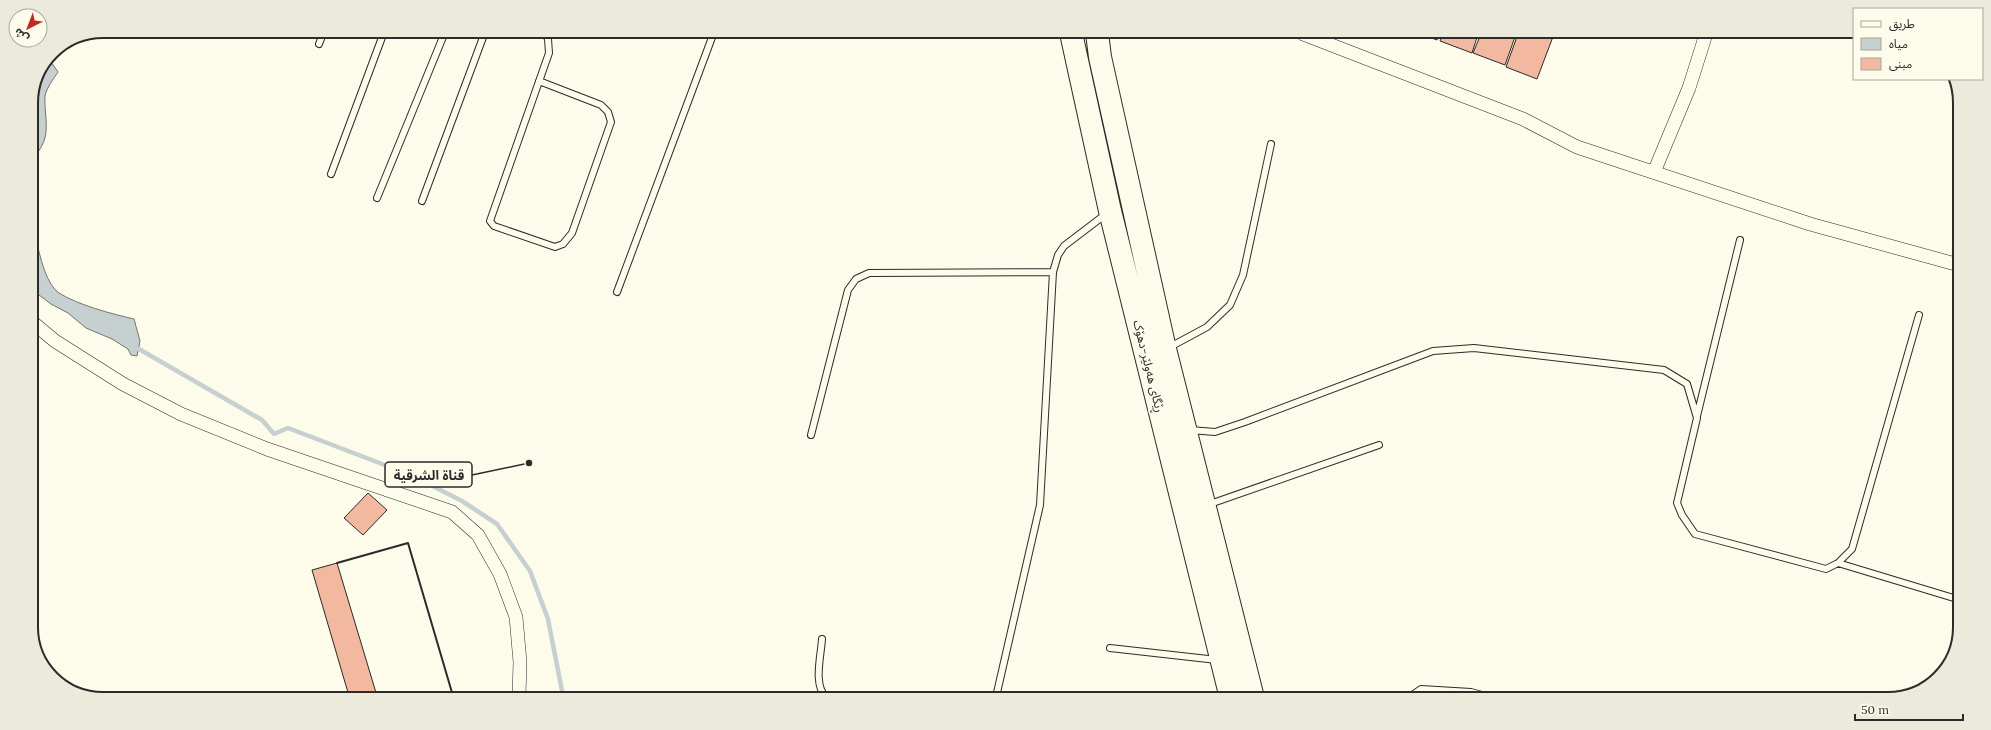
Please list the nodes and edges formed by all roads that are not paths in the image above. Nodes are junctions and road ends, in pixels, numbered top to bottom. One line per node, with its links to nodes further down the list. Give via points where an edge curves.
1 (322, 38): 11 (lane)
2 (382, 38): 15 (lane)
3 (443, 38): 16 (lane)
4 (483, 38): 17 (lane)
5 (547, 38): 12 (lane, via 549,53)
6 (712, 38): 22 (lane)
7 (1071, 38): 18 (highway, ڕێگای هەولێر-دهۆک)
8 (1097, 38): 25 (highway, ڕێگای هەولێر-دهۆک)
9 (1313, 38): 14 (street, via 1523,119 1577,147)
10 (1705, 38): 14 (street, via 1689,88)
11 (319, 44)
12 (539, 81): 12 (lane, via 601,105 608,112 611,122 572,233 563,244 555,247 494,226 490,221)
13 (1271, 144): 25 (lane, via 1244,275 1230,305 1206,327)
14 (1654, 172): 20 (street, via 1810,224)
15 (330, 174)
16 (377, 198)
17 (422, 201)
18 (1110, 211): 21 (lane, via 1064,246 1058,255); 35 (highway, ڕێگای هەولێر-دهۆک)
19 (1740, 240): 26 (lane)
20 (1953, 263)
21 (1053, 272): 28 (lane, via 869,273 856,278 848,290); 38 (lane, via 1040,505)
22 (617, 292)
23 (1919, 315): 31 (lane, via 1852,549)
24 (38, 327): 36 (street, via 55,341 123,384 181,414 267,450 452,512 478,536 500,574 516,617 520,662)
25 (1165, 349): 27 (highway, ڕێگای هەولێر-دهۆک)
26 (1696, 418): 27 (lane, via 1687,384 1664,370 1474,348 1433,351 1215,432); 31 (lane, via 1677,503 1695,534 1826,569)
27 (1184, 430): 30 (highway, ڕێگای هەولێر-دهۆک)
28 (811, 435)
29 (1379, 445): 30 (lane)
30 (1204, 506): 40 (highway, ڕێگای هەولێر-دهۆک)
31 (1838, 563): 32 (lane)
32 (1953, 598)
33 (822, 639): 37 (lane)
34 (1110, 648): 35 (lane)
35 (1222, 661): 39 (highway, ڕێگای هەولێر-دهۆک)
36 (519, 692)
37 (820, 692)
38 (997, 692)
39 (1230, 692)
40 (1251, 692)
41 (1418, 692): 42 (lane)
42 (1471, 692)

